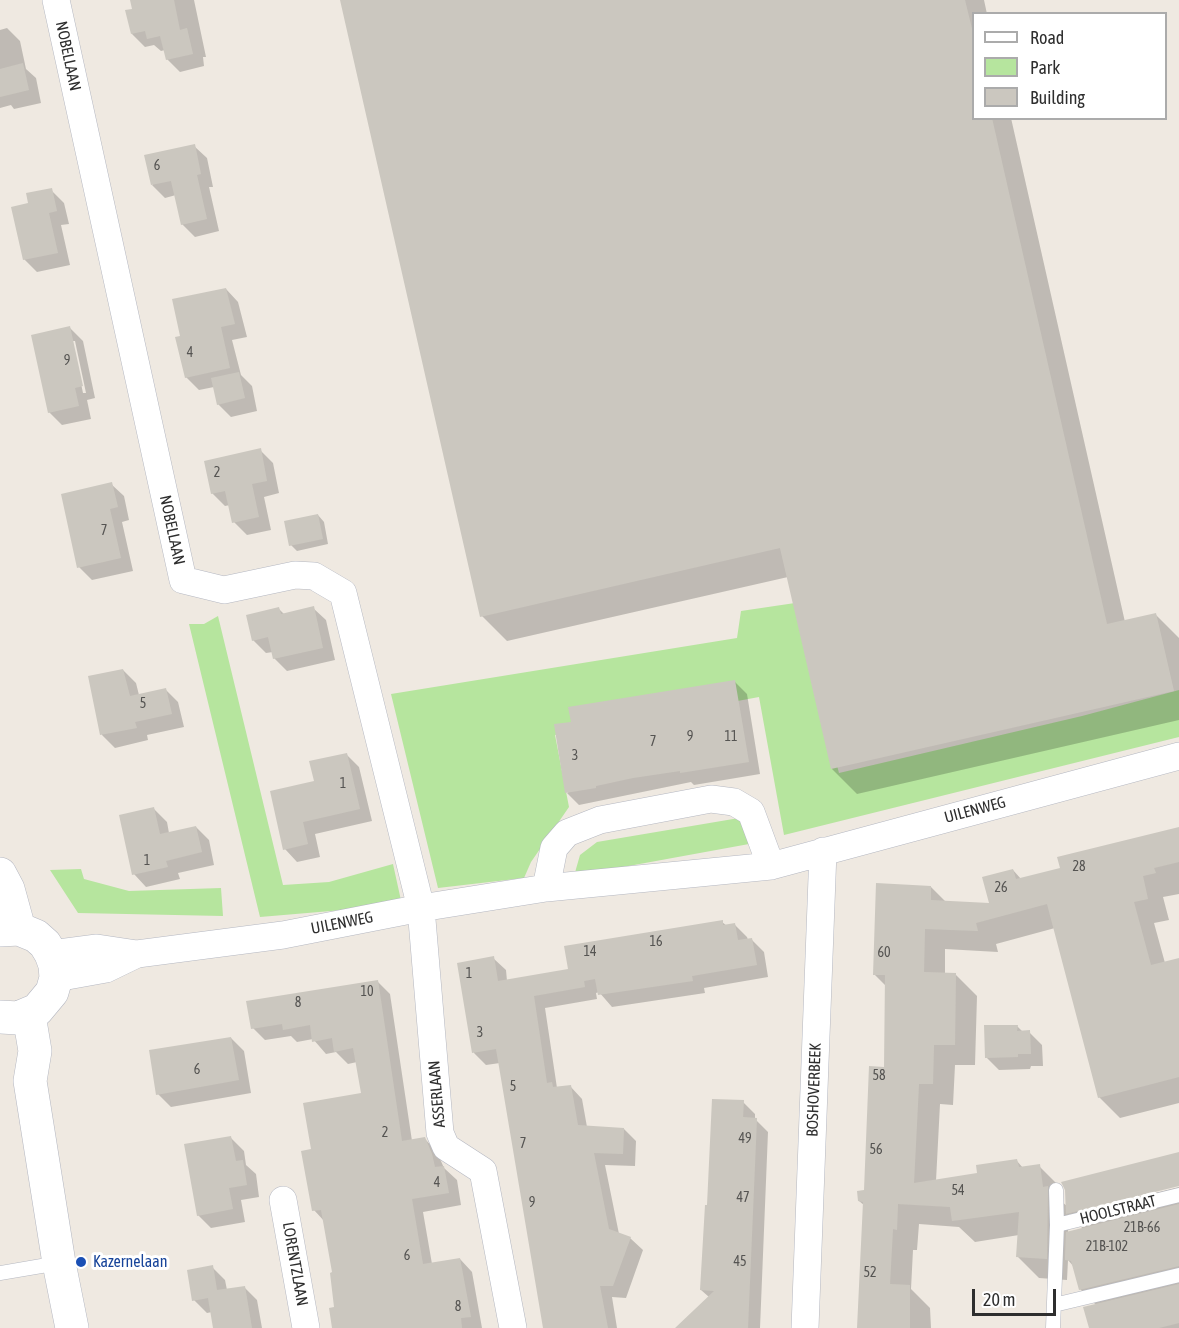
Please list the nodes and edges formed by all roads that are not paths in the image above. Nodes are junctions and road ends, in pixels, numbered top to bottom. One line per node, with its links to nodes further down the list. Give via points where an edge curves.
1 (56, 0): 7 (street, NOBELLAAN, via 183,580 224,590 295,575 314,576 343,593)
2 (1179, 756): 3 (street, UILENWEG)
3 (823, 851): 4 (street, UILENWEG); 22 (street, BOSHOVERBEEK)
4 (771, 866): 6 (street, UILENWEG); 6 (street, via 751,812 734,802 711,799 600,820 567,833 554,848)
5 (0, 874): 8 (street, via 8,889)
6 (546, 888): 7 (street, UILENWEG)
7 (421, 908): 9 (street, UILENWEG, via 283,935 136,954 106,969); 21 (street, ASSERLAAN, via 440,1133 446,1147 483,1171)
8 (9, 929): 9 (street, via 36,936 45,944)
9 (54, 966): 10 (street, via 52,992 44,1004)
10 (12, 1017): 15 (street, via 16,1058 30,1081)
11 (1056, 1190): 14 (lane, HOOLSTRAAT)
12 (1179, 1195): 14 (lane, HOOLSTRAAT)
13 (283, 1200): 20 (street, LORENTZLAAN)
14 (1057, 1225): 18 (lane, HOOLSTRAAT)
15 (59, 1263): 16 (lane); 19 (street)
16 (0, 1273)
17 (1179, 1275): 18 (lane)
18 (1054, 1305): 23 (lane, HOOLSTRAAT)
19 (72, 1328)
20 (306, 1328)
21 (513, 1328)
22 (805, 1328)
23 (1053, 1328)

